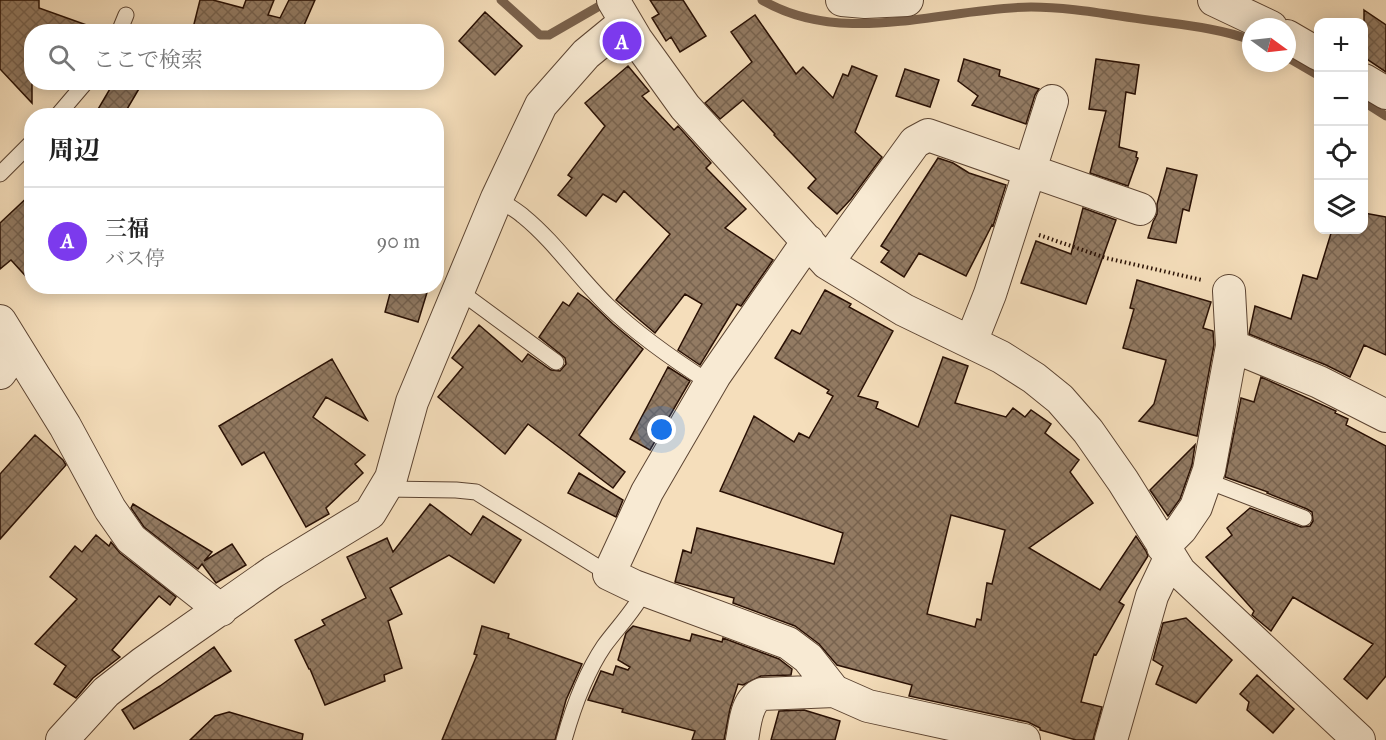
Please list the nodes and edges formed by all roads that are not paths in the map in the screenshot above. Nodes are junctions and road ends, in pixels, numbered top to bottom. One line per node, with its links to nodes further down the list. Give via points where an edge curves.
1 (842, 0): 2 (street)
2 (907, 0)
3 (1214, 0): 6 (street)
4 (619, 10): 18 (street, via 541,105); 20 (street, via 685,107)
5 (126, 15): 7 (lane)
6 (1252, 18)
7 (122, 24)
8 (1296, 41): 9 (street)
9 (1314, 52)
10 (1368, 82): 12 (street)
11 (79, 90): 14 (lane)
12 (1386, 93)
13 (1052, 101): 16 (street)
14 (64, 108)
15 (24, 150): 17 (lane)
16 (1031, 171): 19 (street); 20 (street, via 928,135 915,142); 24 (street)
17 (0, 174)
18 (496, 198): 21 (street); 28 (lane, via 523,216 630,326)
19 (1140, 209)
20 (817, 252): 24 (street, via 904,310); 28 (street)
21 (458, 290): 27 (lane); 31 (street, via 412,402)
22 (1229, 291): 25 (street)
23 (0, 321): 26 (street)
24 (971, 342): 33 (street, via 1034,378 1060,399 1088,431)
25 (1232, 346): 29 (street, via 1319,382); 30 (street)
26 (9, 361): 36 (street, via 65,426 110,509 131,539)
27 (556, 362)
28 (710, 383): 34 (street, via 647,492)
29 (1386, 416)
30 (1205, 480): 32 (lane); 33 (street, via 1196,507)
31 (385, 489): 34 (lane, via 476,492); 36 (street, via 370,513 273,572)
32 (1304, 518)
33 (1166, 553): 42 (street); 43 (street, via 1180,572)
34 (609, 574): 35 (street)
35 (645, 590): 37 (street, via 788,643 808,658); 39 (lane, via 592,665)
36 (221, 610): 38 (street, via 106,692)
37 (834, 691): 40 (street, via 755,697); 41 (street, via 868,706)
38 (62, 740)
39 (564, 740)
40 (742, 740)
41 (1024, 740)
42 (1111, 740)
43 (1359, 740)

